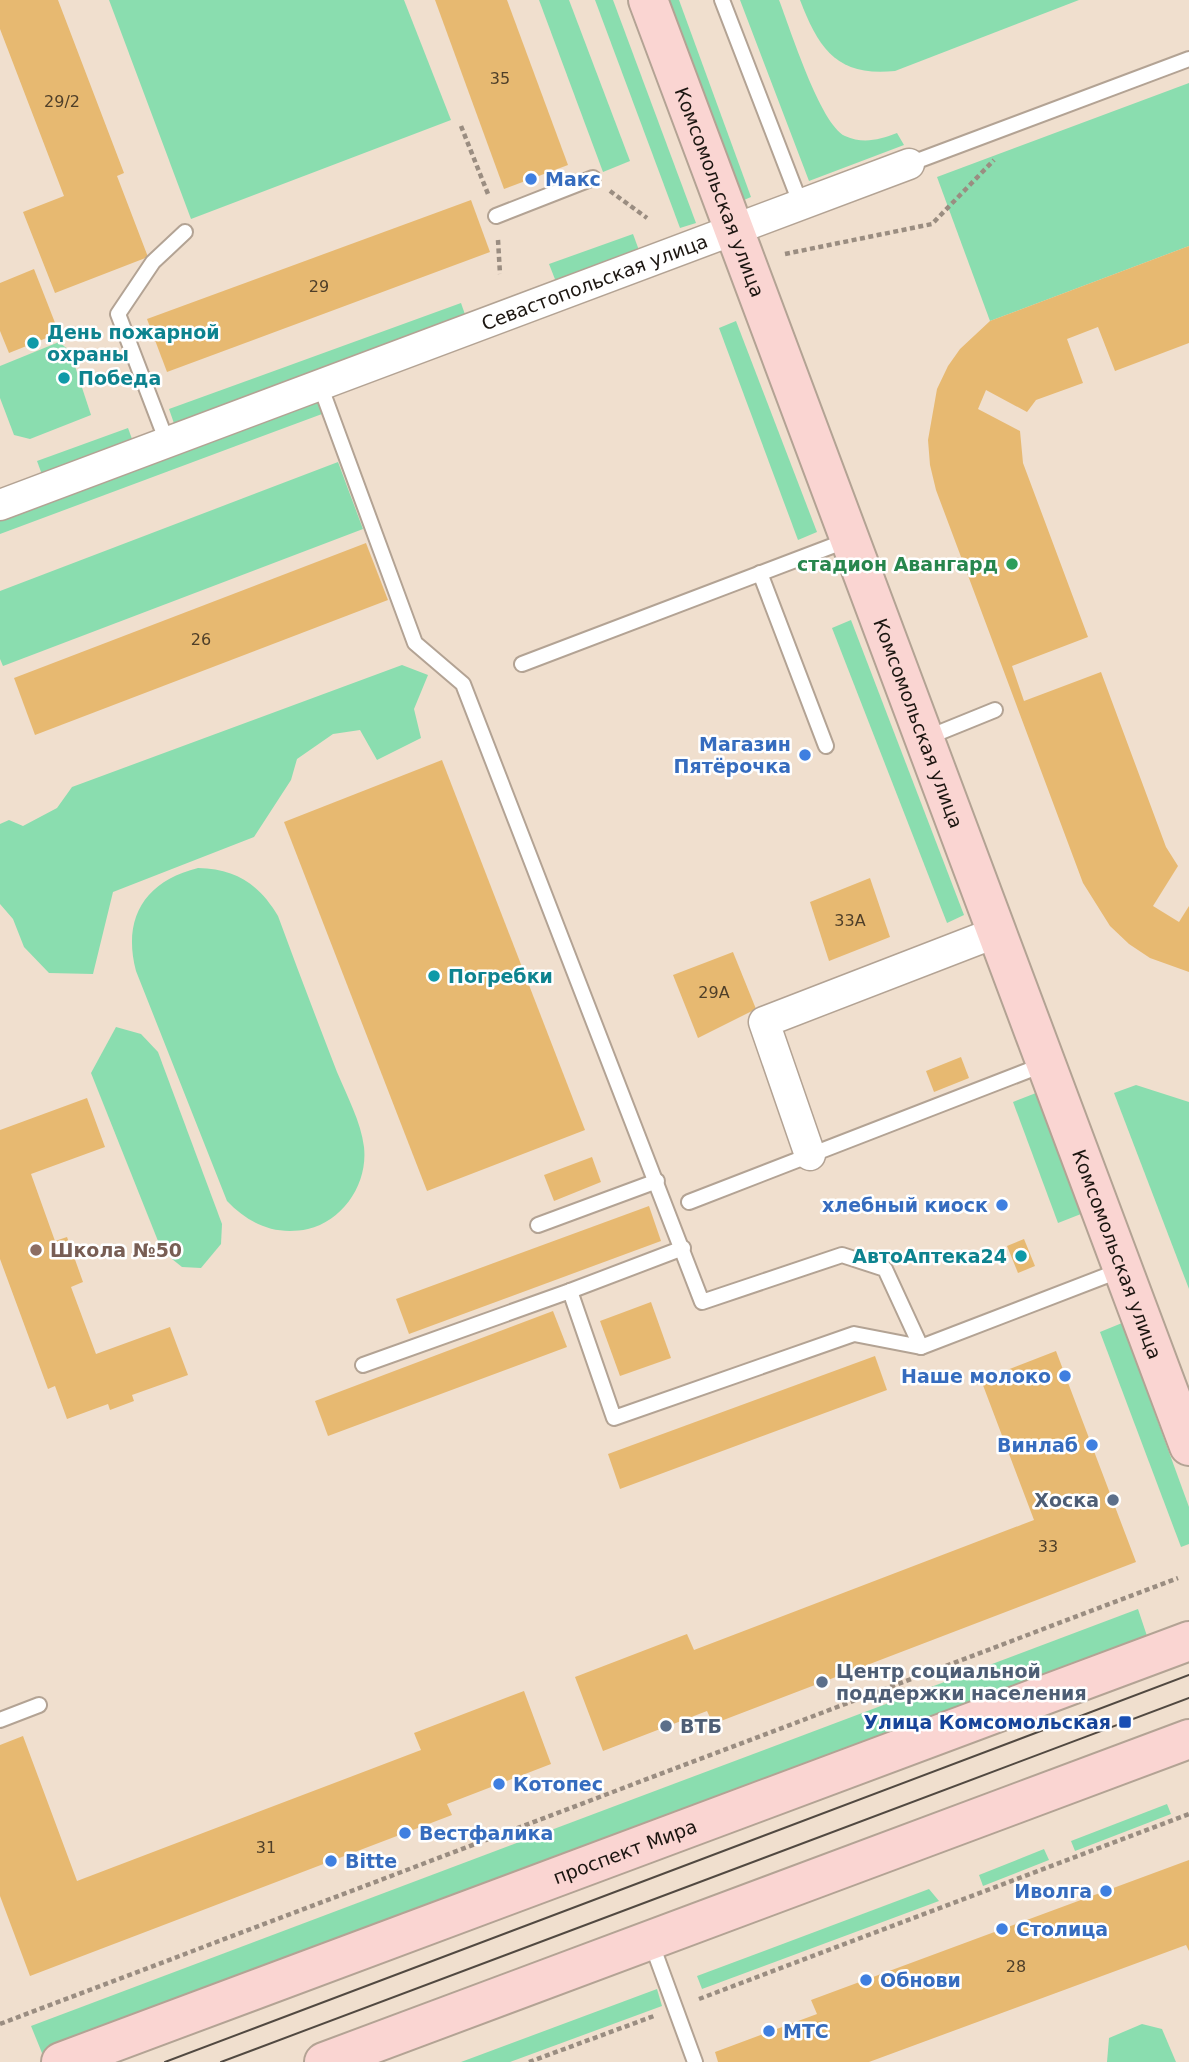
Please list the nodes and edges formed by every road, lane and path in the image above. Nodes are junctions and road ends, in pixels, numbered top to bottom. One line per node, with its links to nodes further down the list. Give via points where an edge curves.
1 (648, 0): 11 (main road, Комсомольская улица)
2 (722, 0): 8 (lane)
3 (1189, 59): 6 (lane, Севастопольская улица)
4 (461, 126): 9 (path)
5 (998, 156): 13 (path, via 932,224)
6 (909, 164): 8 (street, Севастопольская улица)
7 (593, 178): 9 (lane); 10 (path)
8 (801, 205): 11 (street, Севастопольская улица)
9 (496, 216): 14 (path)
10 (647, 218)
11 (734, 230): 15 (street, Севастопольская улица); 18 (main road, Комсомольская улица)
12 (185, 232): 16 (lane, via 153,262 118,314)
13 (785, 254)
14 (500, 274)
15 (320, 385): 16 (street, Севастопольская улица); 27 (lane, via 415,643 463,684)
16 (167, 442): 17 (street, Севастопольская улица)
17 (0, 505)
18 (850, 540): 19 (lane); 22 (main road, Комсомольская улица)
19 (760, 573): 20 (lane); 23 (lane)
20 (522, 664)
21 (995, 710): 22 (lane)
22 (924, 738): 24 (main road, Комсомольская улица)
23 (826, 746)
24 (997, 932): 25 (main road, Комсомольская улица); 26 (street, via 764,1022)
25 (1046, 1063): 26 (lane); 31 (main road, Комсомольская улица)
26 (810, 1155): 28 (lane)
27 (657, 1181): 29 (lane); 30 (lane)
28 (690, 1202)
29 (538, 1225)
30 (683, 1248): 32 (lane); 33 (lane, via 702,1303 842,1255 886,1269)
31 (1123, 1269): 33 (lane); 35 (main road, Комсомольская улица)
32 (570, 1291): 33 (lane, via 614,1418 853,1334); 34 (lane)
33 (921, 1347)
34 (363, 1365)
35 (1189, 1446)
36 (1178, 1577): 44 (path)
37 (1189, 1641): 45 (main road, проспект Мира)
38 (39, 1705): 39 (lane)
39 (0, 1720)
40 (1189, 1739): 42 (main road)
41 (1189, 1814): 43 (path)
42 (650, 1940): 43 (lane); 46 (main road)
43 (676, 2008): 47 (path); 48 (lane)
44 (0, 2024)
45 (61, 2062)
46 (324, 2062)
47 (529, 2062)
48 (695, 2062)

